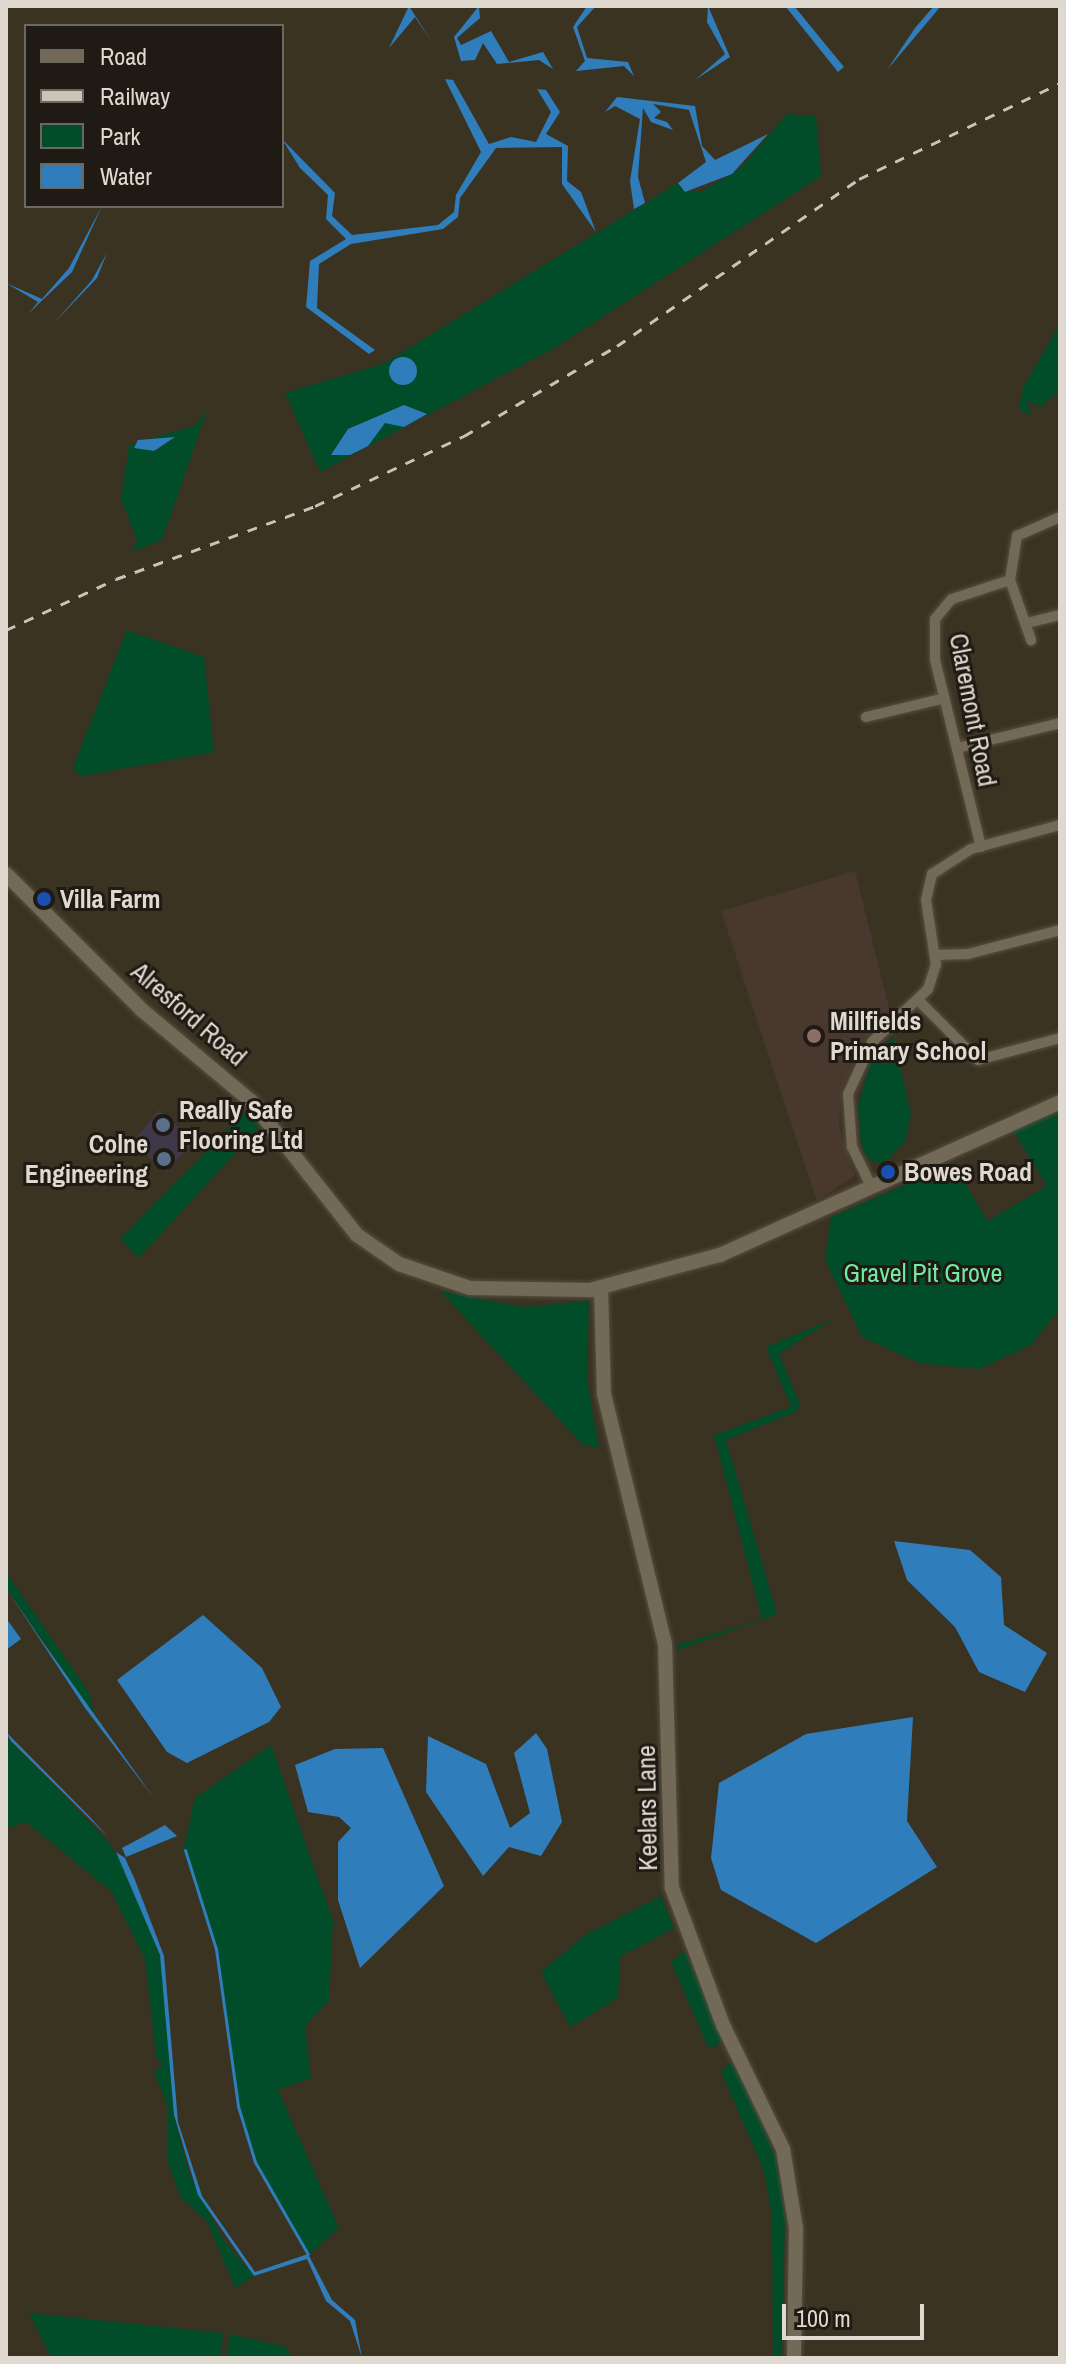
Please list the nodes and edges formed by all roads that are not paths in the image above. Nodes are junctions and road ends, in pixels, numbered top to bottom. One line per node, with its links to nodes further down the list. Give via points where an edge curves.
1 (1060, 517): 2 (street, via 1017,536)
2 (1010, 580): 4 (street); 6 (street, Claremont Road, via 952,599 935,619)
3 (1060, 615): 4 (street)
4 (1027, 623): 5 (street)
5 (1031, 640)
6 (945, 698): 7 (street); 9 (street, Claremont Road)
7 (873, 718)
8 (1060, 720): 9 (street)
9 (957, 748): 11 (street, Claremont Road)
10 (1060, 825): 11 (street)
11 (981, 847): 14 (street, via 947,860 927,884)
12 (6, 874): 19 (street, Alresford Road, via 142,1010 251,1101 336,1213 375,1250 483,1291)
13 (1060, 930): 14 (street, via 968,954)
14 (936, 955): 15 (street)
15 (920, 1002): 16 (street, via 977,1060); 18 (street, via 872,1042 848,1094 852,1147)
16 (1060, 1038)
17 (1060, 1102): 18 (street, Alresford Road)
18 (872, 1188): 19 (street, Alresford Road, via 738,1249)
19 (601, 1288): 20 (street, Keelars Lane, via 604,1394 665,1644 672,1888 723,2025 785,2157 796,2228)
20 (794, 2358)

